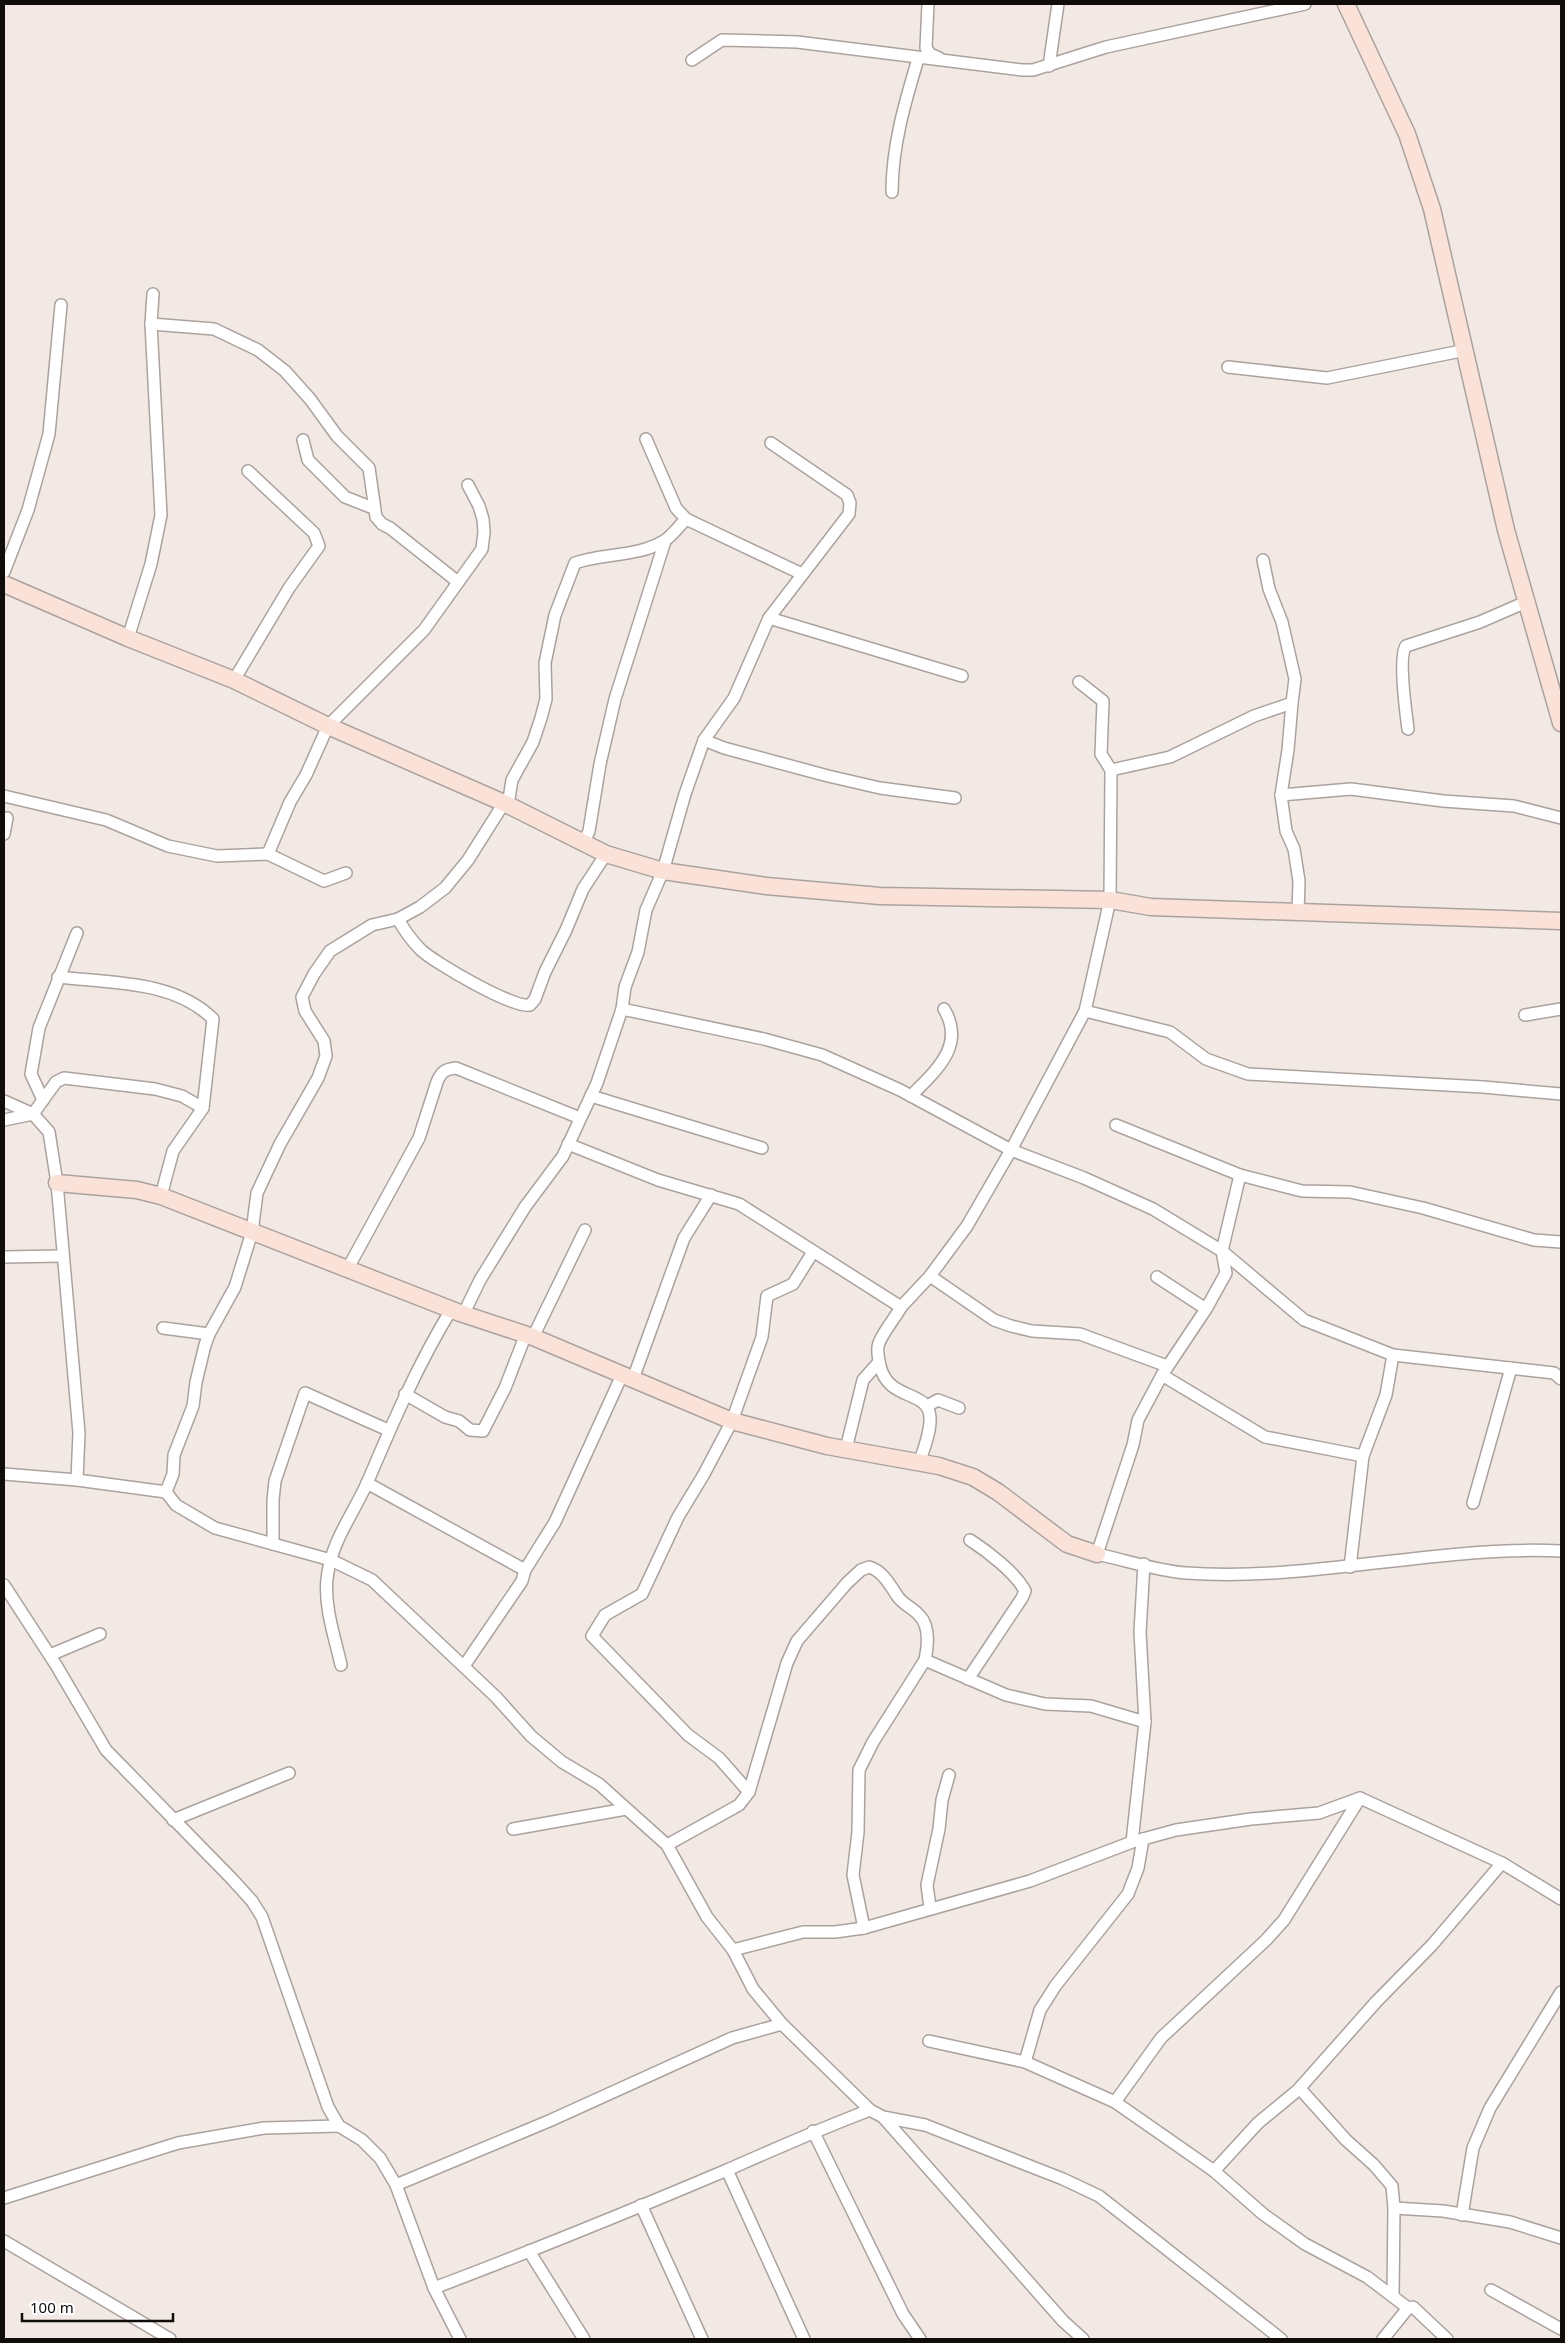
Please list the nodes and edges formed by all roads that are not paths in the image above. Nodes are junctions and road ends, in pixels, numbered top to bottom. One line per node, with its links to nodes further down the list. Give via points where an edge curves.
1 (928, 4): 5 (street, via 926,48)
2 (1058, 4): 8 (street)
3 (1306, 4): 8 (street, via 1106,47)
4 (1346, 4): 13 (street, via 1407,134 1432,208)
5 (939, 58): 6 (street); 8 (street, via 1022,70)
6 (918, 59): 7 (street, via 797,42 722,40); 9 (street, via 903,110 892,169)
7 (692, 60)
8 (1049, 66)
9 (892, 192)
10 (153, 294): 12 (street)
11 (60, 304): 24 (street, via 49,434 28,510)
12 (150, 324): 20 (street, via 214,329 258,350 286,371 337,436 369,468); 30 (street, via 161,515 151,564)
13 (1466, 350): 14 (street, via 1327,378); 28 (street, via 1506,530)
14 (1228, 367)
15 (646, 439): 21 (street, via 676,508)
16 (303, 440): 20 (street, via 308,460 345,497)
17 (771, 443): 25 (street, via 846,495 850,503 849,514)
18 (248, 472): 32 (street, via 314,533 319,546 289,588)
19 (468, 486): 26 (street, via 479,506 484,532 482,549)
20 (373, 508): 26 (street, via 382,524)
21 (686, 519): 22 (street); 25 (street)
22 (665, 541): 43 (street, via 647,549 575,563 551,634 545,663 546,699 541,718 533,742 512,780); 47 (street, via 615,699 589,831)
23 (1263, 560): 34 (street, via 1295,678)
24 (4, 572)
25 (802, 574): 29 (street)
26 (458, 582): 36 (street, via 424,630)
27 (4, 584): 30 (street)
28 (1526, 602): 35 (street); 37 (street, via 1480,622 1406,646 1403,654 1404,696)
29 (769, 618): 31 (street); 38 (street, via 734,698)
30 (128, 638): 32 (street)
31 (962, 676)
32 (234, 680): 36 (street)
33 (1079, 682): 39 (street, via 1102,701 1101,754)
34 (1292, 703): 39 (street, via 1254,716 1170,757); 40 (street)
35 (1561, 723)
36 (328, 726): 43 (street); 48 (street)
37 (1408, 729)
38 (704, 740): 42 (street, via 828,776 880,788); 50 (street)
39 (1112, 770): 52 (street)
40 (1281, 795): 45 (street, via 1351,789 1514,806); 53 (street, via 1299,881)
41 (4, 796): 48 (street, via 106,820 168,846 218,856)
42 (955, 798)
43 (506, 804): 47 (street); 54 (street, via 445,888)
44 (6, 818): 46 (street)
45 (1561, 818)
46 (4, 834)
47 (584, 842): 49 (street)
48 (268, 854): 51 (street, via 324,881)
49 (606, 854): 50 (street); 54 (street, via 583,889 530,1005 517,1005 458,975 422,950 404,931)
50 (663, 871): 52 (street, via 766,886 880,896); 58 (street, via 646,910)
51 (346, 873)
52 (1110, 900): 53 (street, via 1151,907); 61 (street)
53 (1298, 913): 55 (street)
54 (398, 919): 81 (street, via 372,925 330,951 302,997 305,1011 324,1041 326,1056 318,1078 280,1144 257,1193)
55 (1561, 921)
56 (77, 933): 57 (street)
57 (58, 977): 66 (street, via 39,1028 31,1074); 68 (street, via 161,989 204,1010 213,1019)
58 (622, 1009): 64 (street); 65 (street, via 764,1039 822,1056)
59 (944, 1009): 65 (street, via 951,1021 953,1038 939,1067)
60 (1561, 1009): 62 (street)
61 (1085, 1011): 63 (street, via 1170,1032 1206,1059 1248,1074); 75 (street)
62 (1525, 1015)
63 (1561, 1094)
64 (591, 1096): 70 (street); 74 (street)
65 (911, 1096): 75 (street)
66 (43, 1100): 68 (street, via 56,1082 64,1078 154,1089 182,1096); 69 (street)
67 (4, 1101): 69 (street)
68 (203, 1108): 79 (street, via 173,1151)
69 (33, 1114): 71 (street); 77 (street, via 49,1132)
70 (580, 1118): 73 (street); 87 (street, via 456,1068 447,1069 440,1074 419,1138)
71 (4, 1120)
72 (1116, 1125): 76 (street)
73 (568, 1144): 78 (street, via 658,1180); 92 (street)
74 (762, 1148)
75 (1011, 1150): 84 (street, via 1153,1209); 88 (street, via 967,1226)
76 (1240, 1175): 82 (street, via 1302,1191 1350,1192 1423,1208 1534,1240); 84 (street)
77 (56, 1183): 79 (street, via 137,1190); 85 (street)
78 (711, 1195): 83 (street, via 739,1204); 100 (street, via 684,1238)
79 (161, 1196): 81 (street)
80 (585, 1230): 95 (street)
81 (252, 1232): 87 (street); 94 (street, via 235,1287)
82 (1561, 1242)
83 (813, 1252): 90 (street); 107 (street, via 793,1284 768,1296 762,1337)
84 (1222, 1252): 91 (street, via 1226,1273); 96 (street, via 1304,1320)
85 (62, 1256): 86 (street); 113 (street, via 79,1433)
86 (4, 1257)
87 (348, 1268): 92 (street)
88 (930, 1276): 90 (street); 99 (street, via 994,1320 1032,1331 1080,1334)
89 (1157, 1277): 91 (street)
90 (901, 1307): 97 (street, via 878,1346)
91 (1206, 1309): 99 (street)
92 (457, 1312): 95 (street); 104 (street)
93 (163, 1328): 94 (street)
94 (209, 1334): 115 (street, via 193,1406 174,1455 173,1474)
95 (529, 1335): 100 (street); 104 (street, via 483,1431 470,1430 459,1421 445,1417)
96 (1393, 1355): 98 (street); 110 (street, via 1386,1394)
97 (879, 1362): 102 (street); 103 (street)
98 (1511, 1368): 101 (street, via 1554,1373); 116 (street)
99 (1165, 1371): 110 (street, via 1265,1437); 120 (street, via 1138,1420)
100 (628, 1377): 107 (street); 124 (street, via 555,1522)
101 (1561, 1379)
102 (863, 1380): 103 (street); 109 (street)
103 (886, 1382): 105 (street)
104 (405, 1394): 108 (street)
105 (927, 1406): 106 (street, via 938,1400); 111 (street, via 930,1416)
106 (958, 1408)
107 (732, 1421): 109 (street); 135 (street, via 678,1517 642,1594 606,1616 592,1636 688,1735 719,1758)
108 (388, 1430): 114 (street); 118 (street, via 305,1393 275,1482)
109 (846, 1449): 111 (street)
110 (1363, 1456): 123 (street)
111 (920, 1462): 120 (street, via 973,1477 1067,1544)
112 (4, 1474): 113 (street)
113 (77, 1480): 115 (street)
114 (367, 1483): 121 (street, via 343,1526); 124 (street)
115 (166, 1492): 118 (street, via 176,1505 215,1528)
116 (1473, 1503)
117 (970, 1540): 131 (street, via 988,1551 1025,1591)
118 (273, 1544): 121 (street)
119 (1561, 1551): 123 (street, via 1494,1552)
120 (1097, 1554): 122 (street)
121 (331, 1560): 129 (street, via 327,1601); 130 (street, via 372,1580)
122 (1144, 1564): 123 (street, via 1184,1573 1238,1574); 132 (street, via 1140,1632)
123 (1350, 1567)
124 (525, 1570): 130 (street, via 522,1581)
125 (4, 1585): 127 (street)
126 (100, 1634): 127 (street)
127 (50, 1655): 138 (street, via 106,1750)
128 (925, 1660): 131 (street); 135 (street, via 928,1640 920,1616 900,1600 879,1570 869,1567 861,1570 797,1641 787,1664); 145 (street, via 859,1770 858,1832 853,1874)
129 (341, 1665)
130 (464, 1666): 137 (street, via 531,1736 562,1762 599,1784)
131 (968, 1679): 132 (street, via 1006,1695 1044,1704 1091,1706)
132 (1145, 1722): 140 (street)
133 (288, 1773): 138 (street)
134 (949, 1775): 144 (street, via 927,1885)
135 (749, 1792): 141 (street, via 739,1805)
136 (1360, 1798): 140 (street, via 1319,1813 1176,1830); 142 (street); 152 (street, via 1284,1920 1160,2038)
137 (626, 1809): 139 (street); 141 (street)
138 (173, 1820): 155 (street, via 232,1879 262,1917 328,2107)
139 (513, 1829)
140 (1138, 1840): 144 (street, via 1030,1881); 150 (street, via 1138,1868 1128,1894 1040,2010)
141 (667, 1845): 146 (street, via 707,1917)
142 (1502, 1863): 143 (street); 151 (street, via 1432,1945)
143 (1561, 1898)
144 (930, 1908): 145 (street)
145 (864, 1928): 146 (street, via 803,1932)
146 (733, 1950): 148 (street, via 753,1989)
147 (1561, 1992): 163 (street, via 1487,2116 1473,2148)
148 (782, 2024): 153 (street); 159 (street, via 732,2038 549,2121)
149 (929, 2042): 150 (street)
150 (1025, 2062): 152 (street)
151 (1298, 2090): 158 (street, via 1258,2123); 162 (street, via 1392,2186)
152 (1115, 2102): 158 (street)
153 (870, 2110): 154 (street); 156 (street)
154 (883, 2116): 178 (street, via 1063,2321); 179 (street, via 926,2125 1099,2196)
155 (339, 2126): 159 (street, via 362,2140 380,2158); 160 (street, via 264,2128 178,2143)
156 (813, 2131): 157 (street); 177 (street, via 903,2314)
157 (727, 2170): 161 (street); 176 (street)
158 (1214, 2172): 169 (street, via 1263,2214 1305,2244)
159 (396, 2185): 167 (street)
160 (4, 2198)
161 (641, 2204): 166 (street); 175 (street)
162 (1394, 2208): 163 (street); 169 (street)
163 (1462, 2215): 164 (street, via 1510,2222)
164 (1561, 2238)
165 (4, 2241): 172 (street)
166 (529, 2250): 167 (street); 174 (street)
167 (434, 2288): 173 (street)
168 (1491, 2290): 171 (street)
169 (1393, 2294): 170 (street)
170 (1408, 2308): 180 (street); 181 (street, via 1412,2307)
171 (1561, 2329)
172 (170, 2339)
173 (460, 2339)
174 (584, 2339)
175 (702, 2339)
176 (804, 2339)
177 (920, 2339)
178 (1083, 2339)
179 (1281, 2339)
180 (1384, 2339)
181 (1448, 2339)

